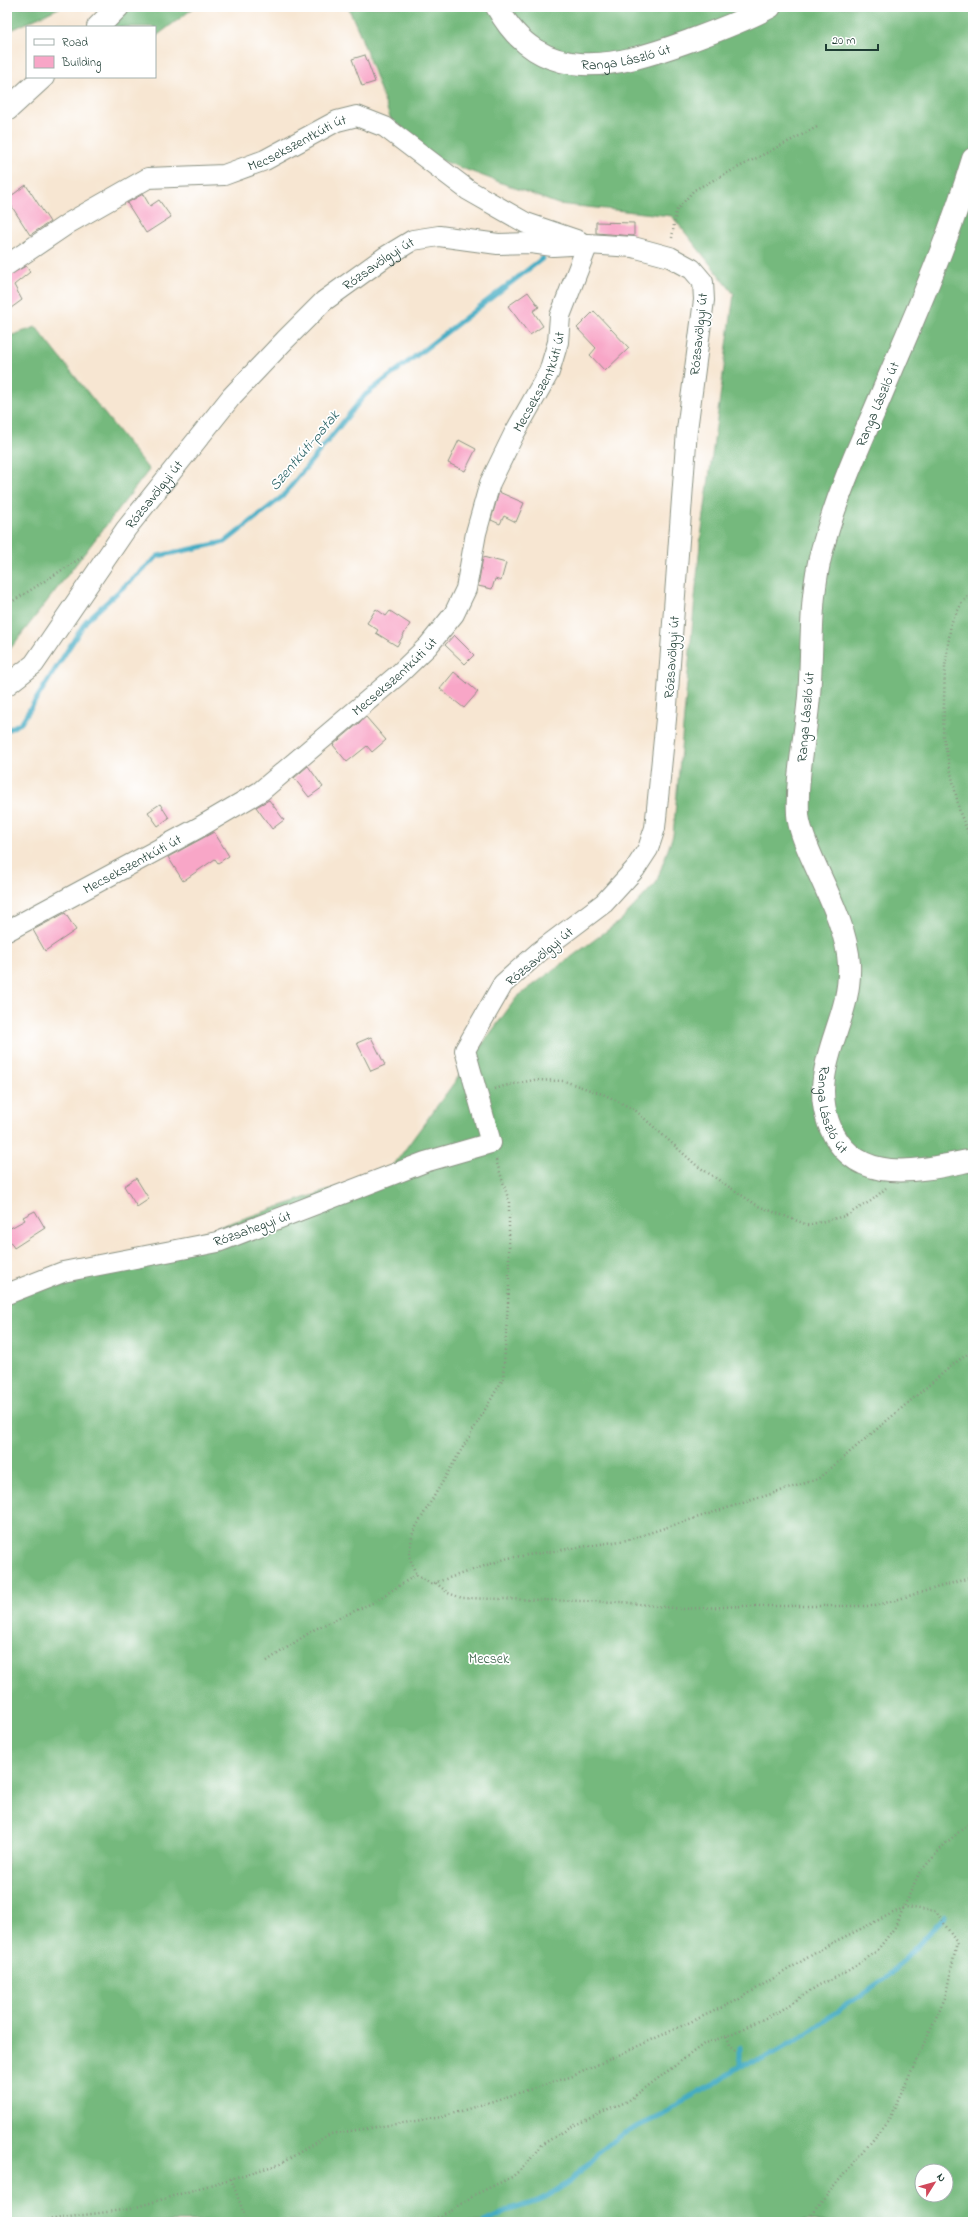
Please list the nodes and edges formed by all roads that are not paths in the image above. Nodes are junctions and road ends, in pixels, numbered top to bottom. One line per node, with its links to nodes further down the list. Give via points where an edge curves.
1 (118, 7): 4 (main road)
2 (497, 7): 3 (main road, Ranga László út, via 506,24 520,40 547,58 587,66 630,60 657,52)
3 (770, 7)
4 (99, 26)
5 (42, 78): 6 (main road)
6 (7, 110)
7 (973, 160): 13 (main road, Ranga László út, via 928,283 840,491 822,550 815,582 810,636 809,694 798,793 798,816 803,836 844,936 848,961 846,1004 824,1079 828,1124 838,1142 853,1158 867,1167 906,1171)
8 (588, 244): 9 (street, Mecsekszentkúti út, via 526,223 468,190 385,127 358,116 337,121 265,160 224,175 148,178 69,223); 10 (street, Rózsavölgyi út, via 498,244 439,236 413,240 324,301 232,396 126,529 34,664); 11 (street, Mecsekszentkúti út, via 560,316 558,342 549,372 490,483 476,533 466,589 454,614 428,646 399,674 261,791); 12 (street, Rózsavölgyi út, via 633,247 670,258 692,269 703,282 704,300 687,430 666,719 655,828 648,849 635,869 604,903 539,952 503,984 465,1050)
9 (7, 265)
10 (7, 685)
11 (7, 931)
12 (491, 1143): 14 (street, Rózsahegyi út, via 425,1162 218,1242 63,1272)
13 (973, 1160)
14 (7, 1294)

